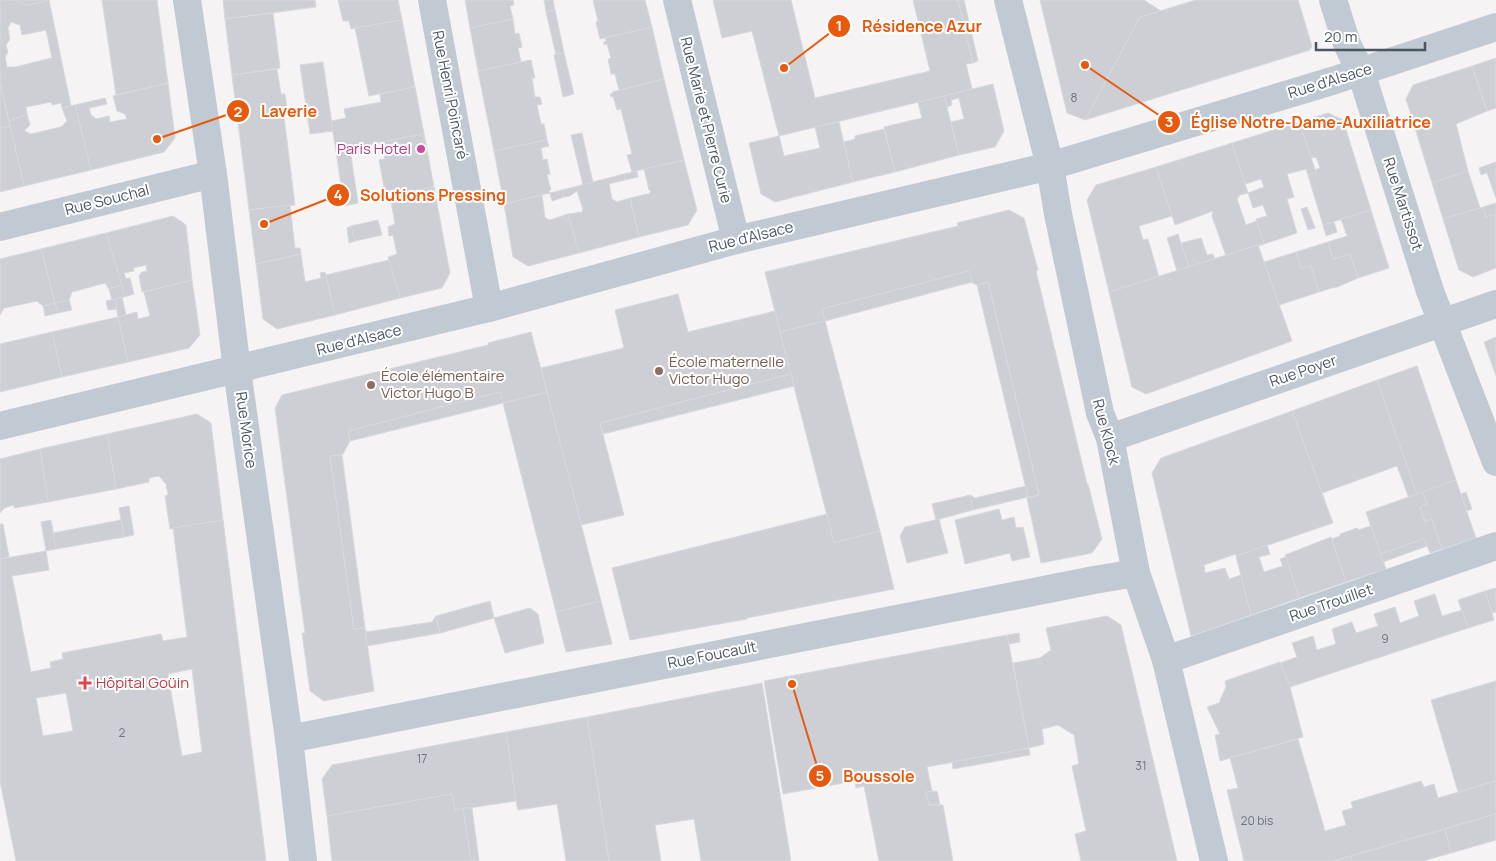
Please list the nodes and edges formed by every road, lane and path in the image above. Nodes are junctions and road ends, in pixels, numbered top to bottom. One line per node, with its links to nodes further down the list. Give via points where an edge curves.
1 (187, 0): 9 (street, Rue Morice)
2 (432, 0): 13 (street, Rue Henri Poincaré)
3 (677, 0): 11 (street, Rue Marie et Pierre Curie)
4 (1008, 0): 8 (street, Rue Klock)
5 (1333, 0): 7 (street, Rue Martissot, via 1347,44)
6 (1496, 27): 7 (street, Rue d'Alsace)
7 (1361, 72): 8 (street, Rue d'Alsace); 14 (street, Rue Martissot)
8 (1050, 166): 11 (street, Rue d'Alsace); 17 (street, Rue Klock, via 1100,413)
9 (214, 174): 10 (street, Rue Souchal); 15 (street, Rue Morice)
10 (0, 227)
11 (736, 240): 13 (street, Rue d'Alsace)
12 (1496, 304): 14 (street, Rue Poyer)
13 (489, 308): 15 (street, Rue d'Alsace)
14 (1443, 323): 17 (street, Rue Poyer); 18 (street, Rue Martissot)
15 (237, 370): 16 (street, Rue d'Alsace); 22 (street, Rue Morice)
16 (0, 426)
17 (1110, 438): 20 (street, Rue Klock)
18 (1496, 462)
19 (1496, 546): 21 (street, Rue Trouillet)
20 (1136, 573): 21 (street, Rue Klock); 22 (street, Rue Foucault)
21 (1166, 660): 24 (street, Rue Klock)
22 (289, 739): 23 (street, Rue Morice)
23 (303, 861)
24 (1214, 861)

